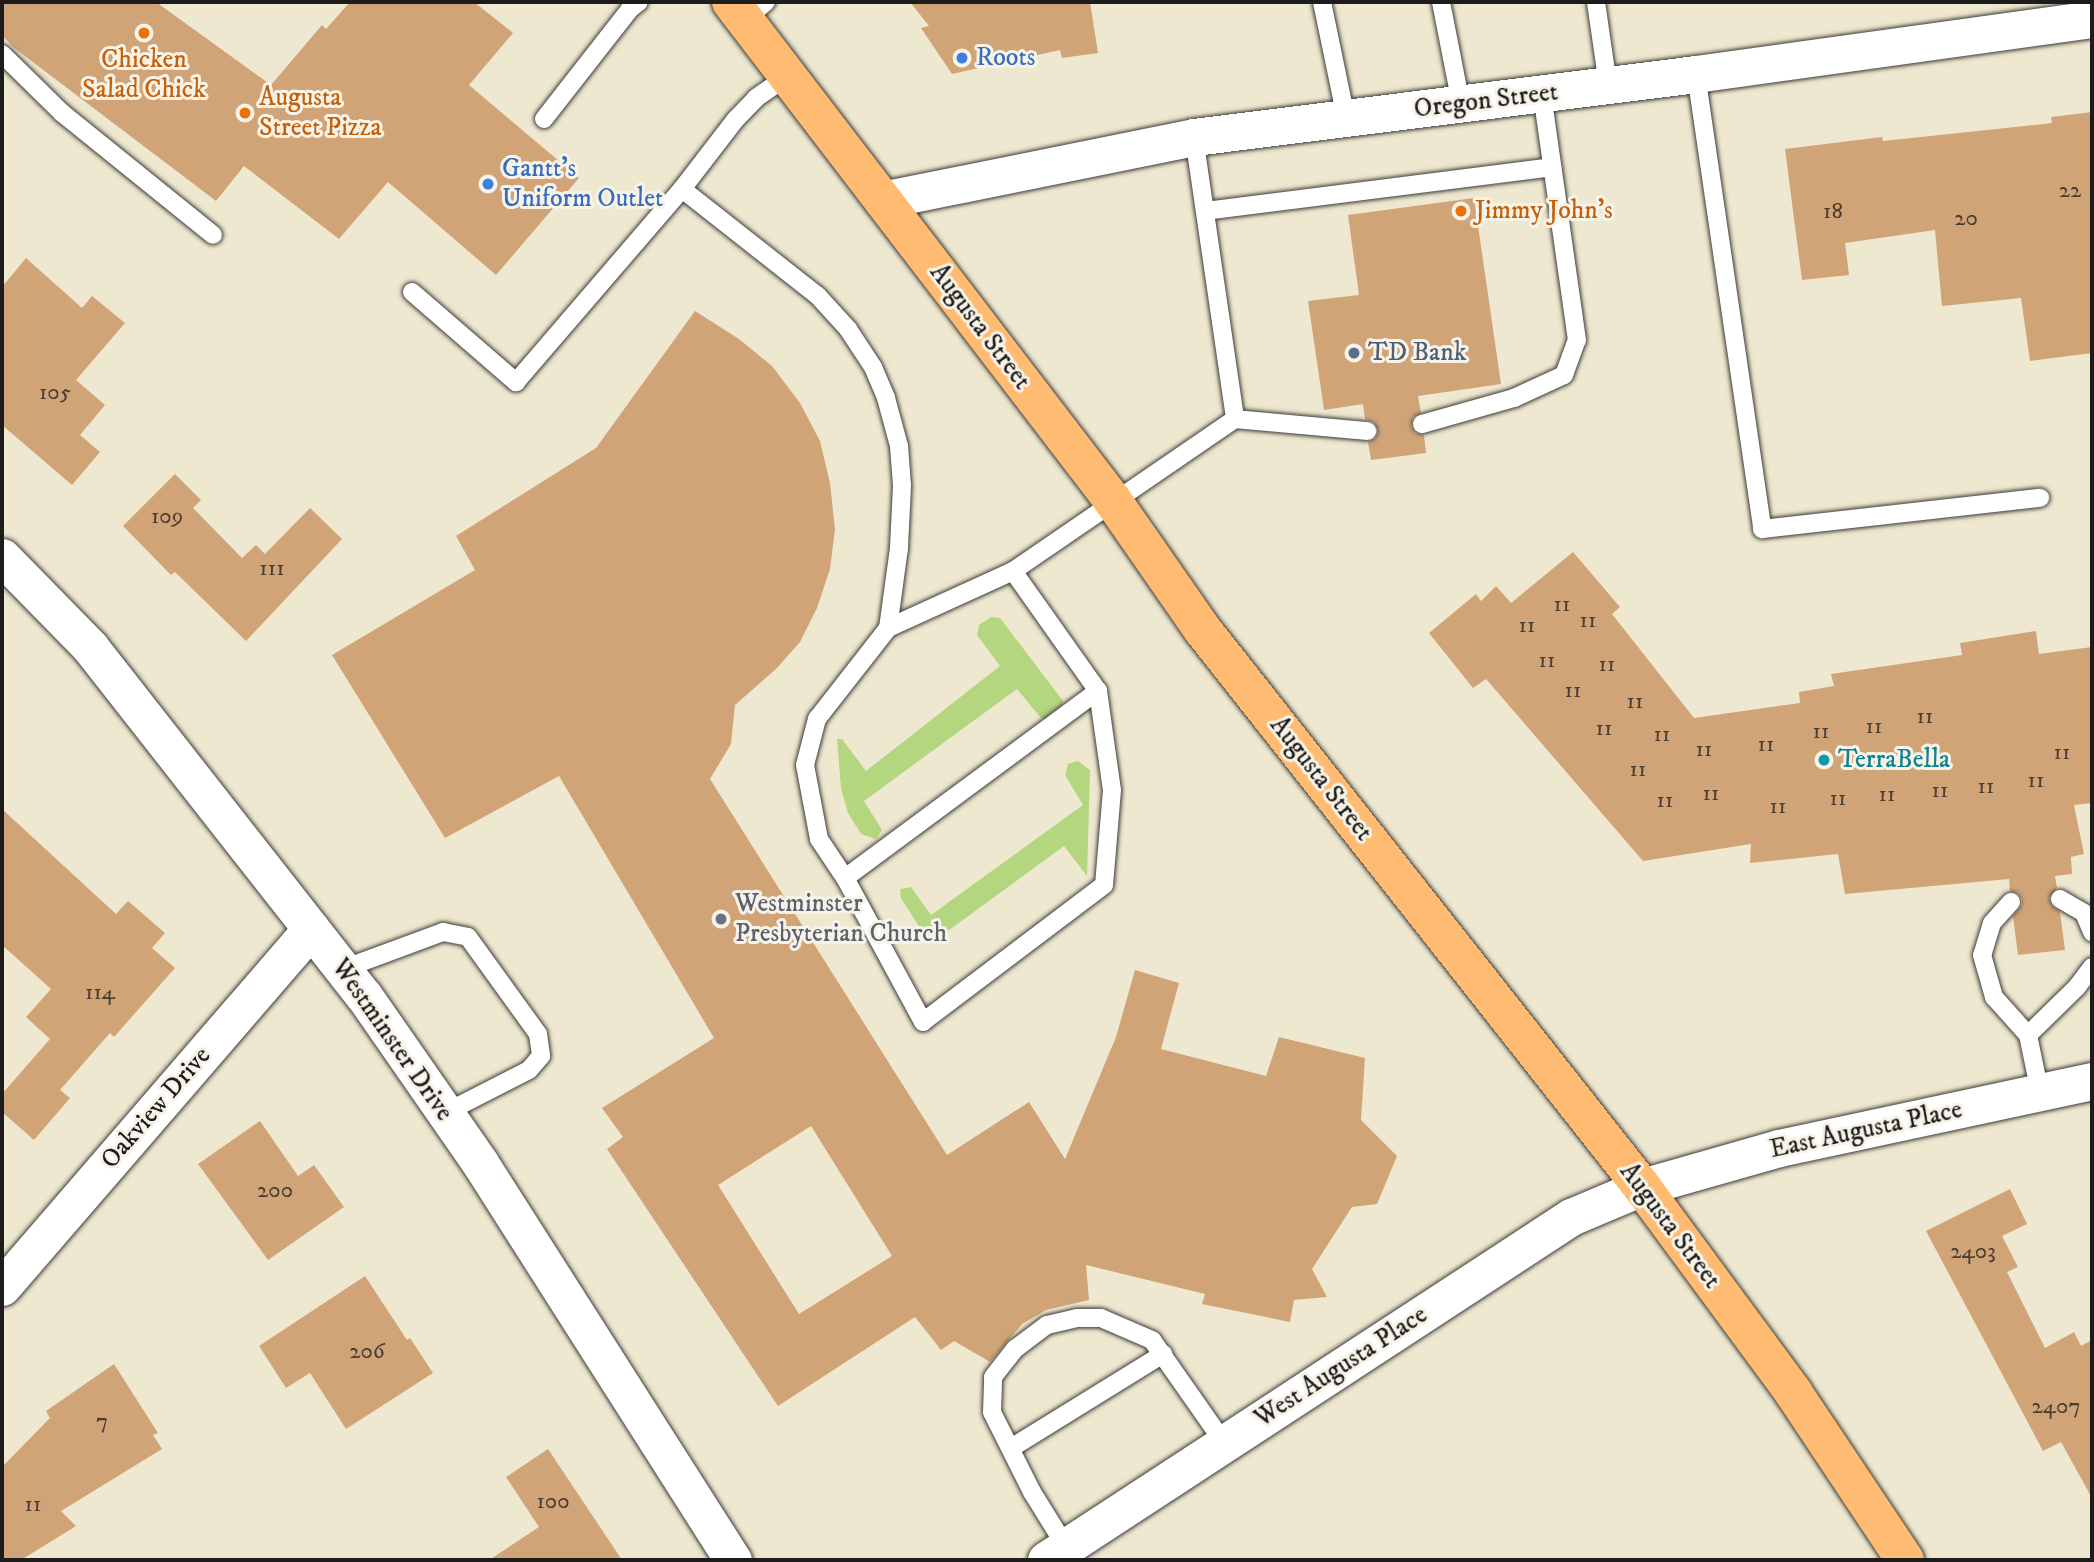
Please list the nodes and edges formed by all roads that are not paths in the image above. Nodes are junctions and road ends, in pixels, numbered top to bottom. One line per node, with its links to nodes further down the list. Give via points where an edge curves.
1 (639, 2): 14 (lane)
2 (1322, 2): 13 (lane)
3 (1441, 2): 12 (lane)
4 (1596, 2): 10 (lane)
5 (748, 8): 9 (main road, Augusta Street)
6 (2092, 19): 8 (street, Oregon Street, via 2036,20)
7 (2, 54): 20 (lane, via 62,113)
8 (1696, 74): 10 (street, Oregon Street); 25 (lane, via 1762,529)
9 (789, 75): 17 (lane, via 736,119); 18 (main road, Augusta Street)
10 (1608, 85): 11 (street, Oregon Street)
11 (1542, 93): 12 (street, Oregon Street); 16 (lane)
12 (1461, 104): 13 (street, Oregon Street)
13 (1346, 118): 15 (street, Oregon Street)
14 (544, 119)
15 (1194, 137): 18 (street, Oregon Street); 19 (lane)
16 (1552, 167): 19 (lane); 23 (lane, via 1577,340 1564,375 1514,398)
17 (682, 189): 21 (lane, via 516,382); 29 (lane, via 818,296 848,329 873,367 899,446 902,486)
18 (883, 200): 26 (main road, Augusta Street)
19 (1205, 211): 22 (lane)
20 (213, 235)
21 (412, 292)
22 (1235, 419): 24 (lane); 26 (lane)
23 (1422, 424)
24 (1367, 430)
25 (2040, 498)
26 (1113, 501): 28 (lane); 42 (main road, Augusta Street, via 1202,629)
27 (2, 557): 34 (street, Westminster Drive, via 90,647)
28 (1013, 571): 29 (lane); 30 (lane)
29 (888, 628): 31 (lane, via 817,719 805,765 819,839)
30 (1097, 691): 31 (lane); 31 (lane, via 1112,790 1104,885 923,1022)
31 (845, 878)
32 (2060, 899): 35 (lane, via 2084,913)
33 (2011, 902): 38 (lane, via 1992,923 1982,955 1994,997)
34 (311, 929): 37 (street, Westminster Drive); 43 (street, Oakview Drive)
35 (2092, 932)
36 (2092, 967): 38 (lane)
37 (343, 969): 41 (street, Westminster Drive); 41 (lane, via 443,932 468,937 538,1034 541,1056 529,1070)
38 (2028, 1035): 40 (lane)
39 (2092, 1081): 40 (street, East Augusta Place)
40 (2040, 1093): 42 (street, East Augusta Place, via 1779,1148)
41 (445, 1113): 48 (street, Westminster Drive)
42 (1642, 1187): 45 (street, West Augusta Place, via 1571,1217); 49 (main road, Augusta Street, via 1793,1392)
43 (2, 1287)
44 (1163, 1354): 45 (lane); 46 (lane); 46 (lane, via 1152,1340 1101,1318 1047,1325 1015,1349 993,1377 992,1412)
45 (1224, 1443): 47 (street, West Augusta Place)
46 (1010, 1448): 47 (lane)
47 (1056, 1554)
48 (733, 1560)
49 (1905, 1560)

